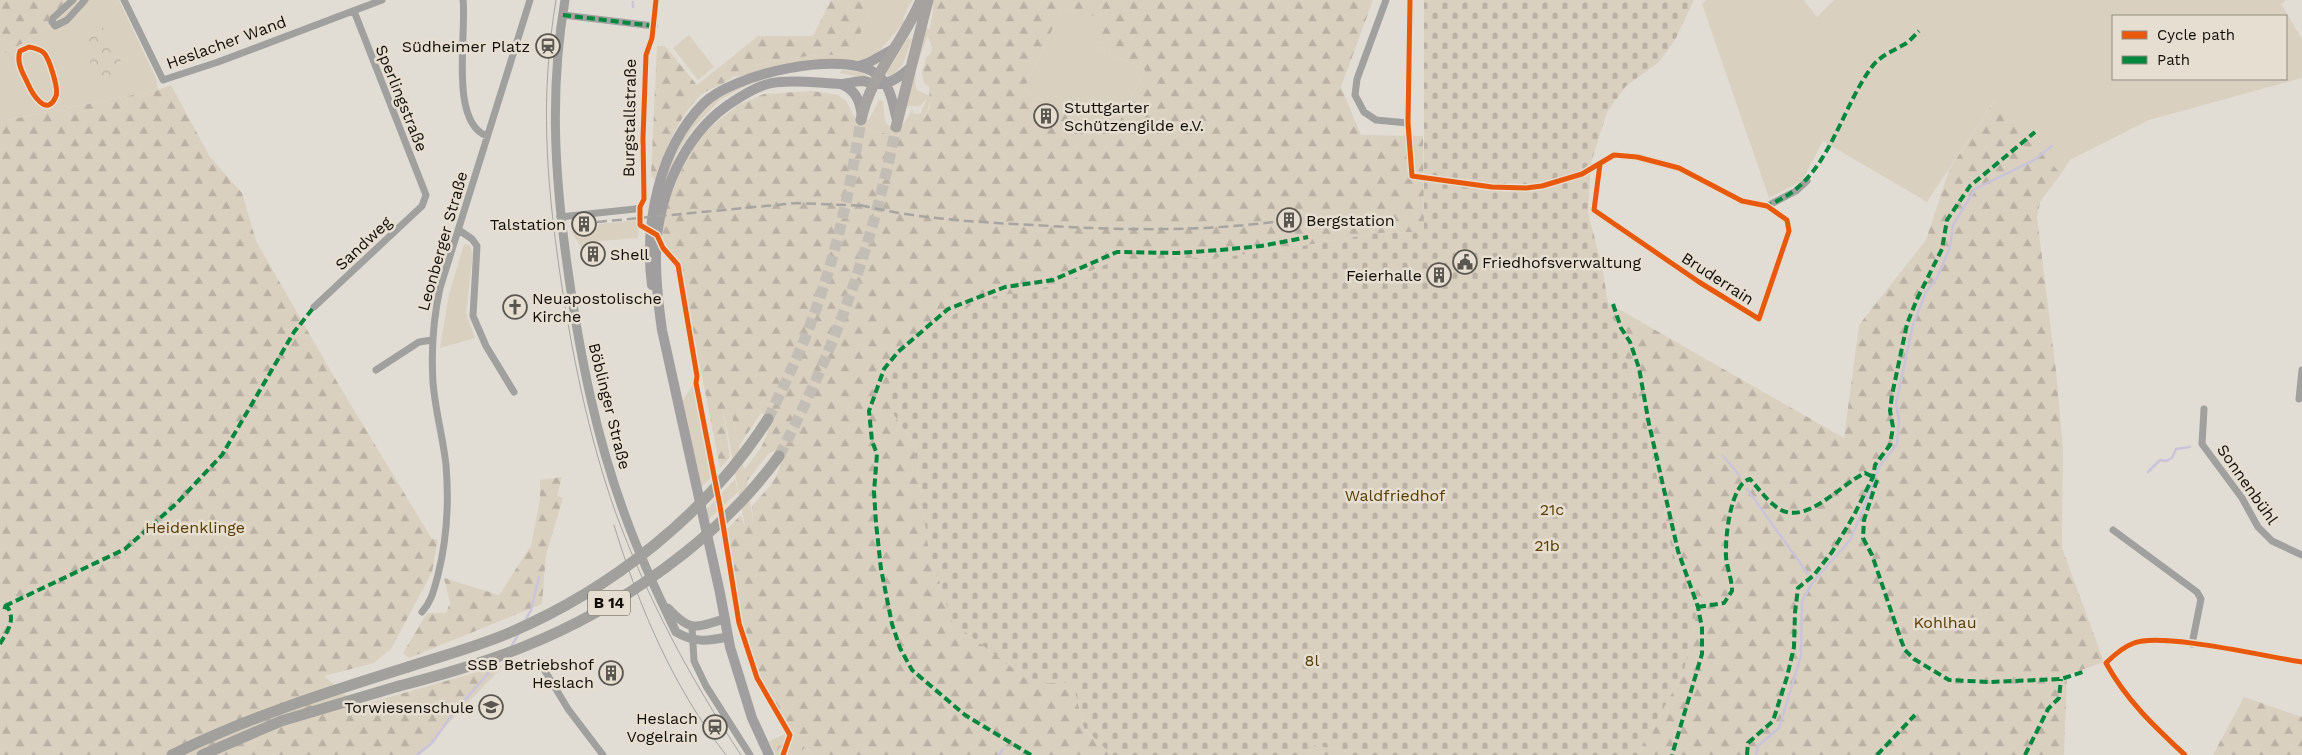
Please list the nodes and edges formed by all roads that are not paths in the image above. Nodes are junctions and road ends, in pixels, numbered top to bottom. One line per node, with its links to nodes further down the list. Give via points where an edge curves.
1 (73, 0): 2 (street, via 53,18 55,26 67,20)
2 (85, 0)
3 (124, 0): 13 (street, Heslacher Wand, via 163,80)
4 (382, 0): 13 (street, Heslacher Wand)
5 (463, 0): 24 (street, via 465,106 477,132)
6 (530, 0): 24 (street, Leonberger Straße)
7 (565, 0): 14 (street, Böblinger Straße)
8 (656, 0): 15 (street, Burgstallstraße)
9 (921, 0): 16 (main road)
10 (928, 0): 18 (main road)
11 (1386, 0): 22 (street, via 1357,79 1355,95 1364,112 1376,120)
12 (1410, 0): 22 (street)
13 (354, 11): 27 (street, Sperlingstraße)
14 (563, 16): 15 (street); 29 (street, Böblinger Straße, via 554,128)
15 (654, 26): 29 (street, Burgstallstraße, via 646,55 644,199 640,207)
16 (896, 47): 17 (main road); 19 (main road)
17 (858, 66): 19 (main road, Burgstallstraße); 31 (main road, Burgstallstraße, via 813,66 760,74 717,92 692,116 669,158 650,231 652,285)
18 (911, 68): 19 (main road, via 898,78); 23 (main road)
19 (879, 81): 20 (main road, Burgstallstraße); 21 (main road); 23 (main road, via 891,96)
20 (841, 84): 21 (main road, via 855,93); 31 (main road, Burgstallstraße, via 788,81 761,86 726,106 703,128 680,161 662,207 657,240)
21 (862, 119)
22 (1408, 123): 25 (street, via 1412,176 1492,187 1526,188 1559,182)
23 (897, 124)
24 (486, 136): 30 (street, Leonberger Straße)
25 (1600, 164): 28 (street, Bruderrain, via 1614,155 1659,162 1679,168 1742,201); 28 (street, Bruderrain, via 1594,210 1758,319 1789,231 1788,220)
26 (1807, 181): 28 (street, via 1796,191)
27 (426, 195): 32 (street, Sandweg, via 422,206)
28 (1767, 206)
29 (560, 216): 43 (street, Böblinger Straße, via 574,315 594,414 626,518)
30 (459, 230): 33 (street, Leonberger Straße, via 440,288); 36 (street, via 472,238 477,246 473,316 486,346)
31 (658, 300): 45 (main road, Burgstallstraße)
32 (314, 307)
33 (432, 340): 34 (street, via 419,342); 44 (street, Leonberger Straße, via 433,383 446,465 447,514 444,553 431,602)
34 (376, 370)
35 (2302, 370): 37 (street)
36 (514, 392)
37 (2299, 399)
38 (2204, 409): 42 (street, Sonnenbühl, via 2202,444 2242,498 2258,527 2272,541)
39 (768, 419): 53 (highway, B 14, bridge, via 752,445 705,499 650,548 580,597 508,634 273,711)
40 (779, 456): 54 (highway, B 14, bridge, via 761,481 728,515 666,566 590,614 524,646 484,661 331,705)
41 (2113, 530): 49 (street, via 2198,592 2201,599)
42 (2302, 555)
43 (663, 603): 46 (street, Böblinger Straße, via 679,620); 48 (street, Böblinger Straße, via 676,632)
44 (422, 612)
45 (724, 620): 46 (street); 47 (main road, Burgstallstraße)
46 (692, 627): 48 (street)
47 (727, 637): 48 (street, via 700,642); 52 (main road, Burgstallstraße, via 752,718)
48 (692, 640): 56 (street, via 694,661 706,686)
49 (2192, 644): 51 (street); 57 (street, via 2151,639 2134,642 2106,663 2116,682 2141,714)
50 (539, 661): 55 (street, via 568,709)
51 (2302, 662)
52 (769, 754)
53 (172, 755)
54 (202, 755)
55 (603, 755)
56 (750, 755)
57 (2185, 755)

